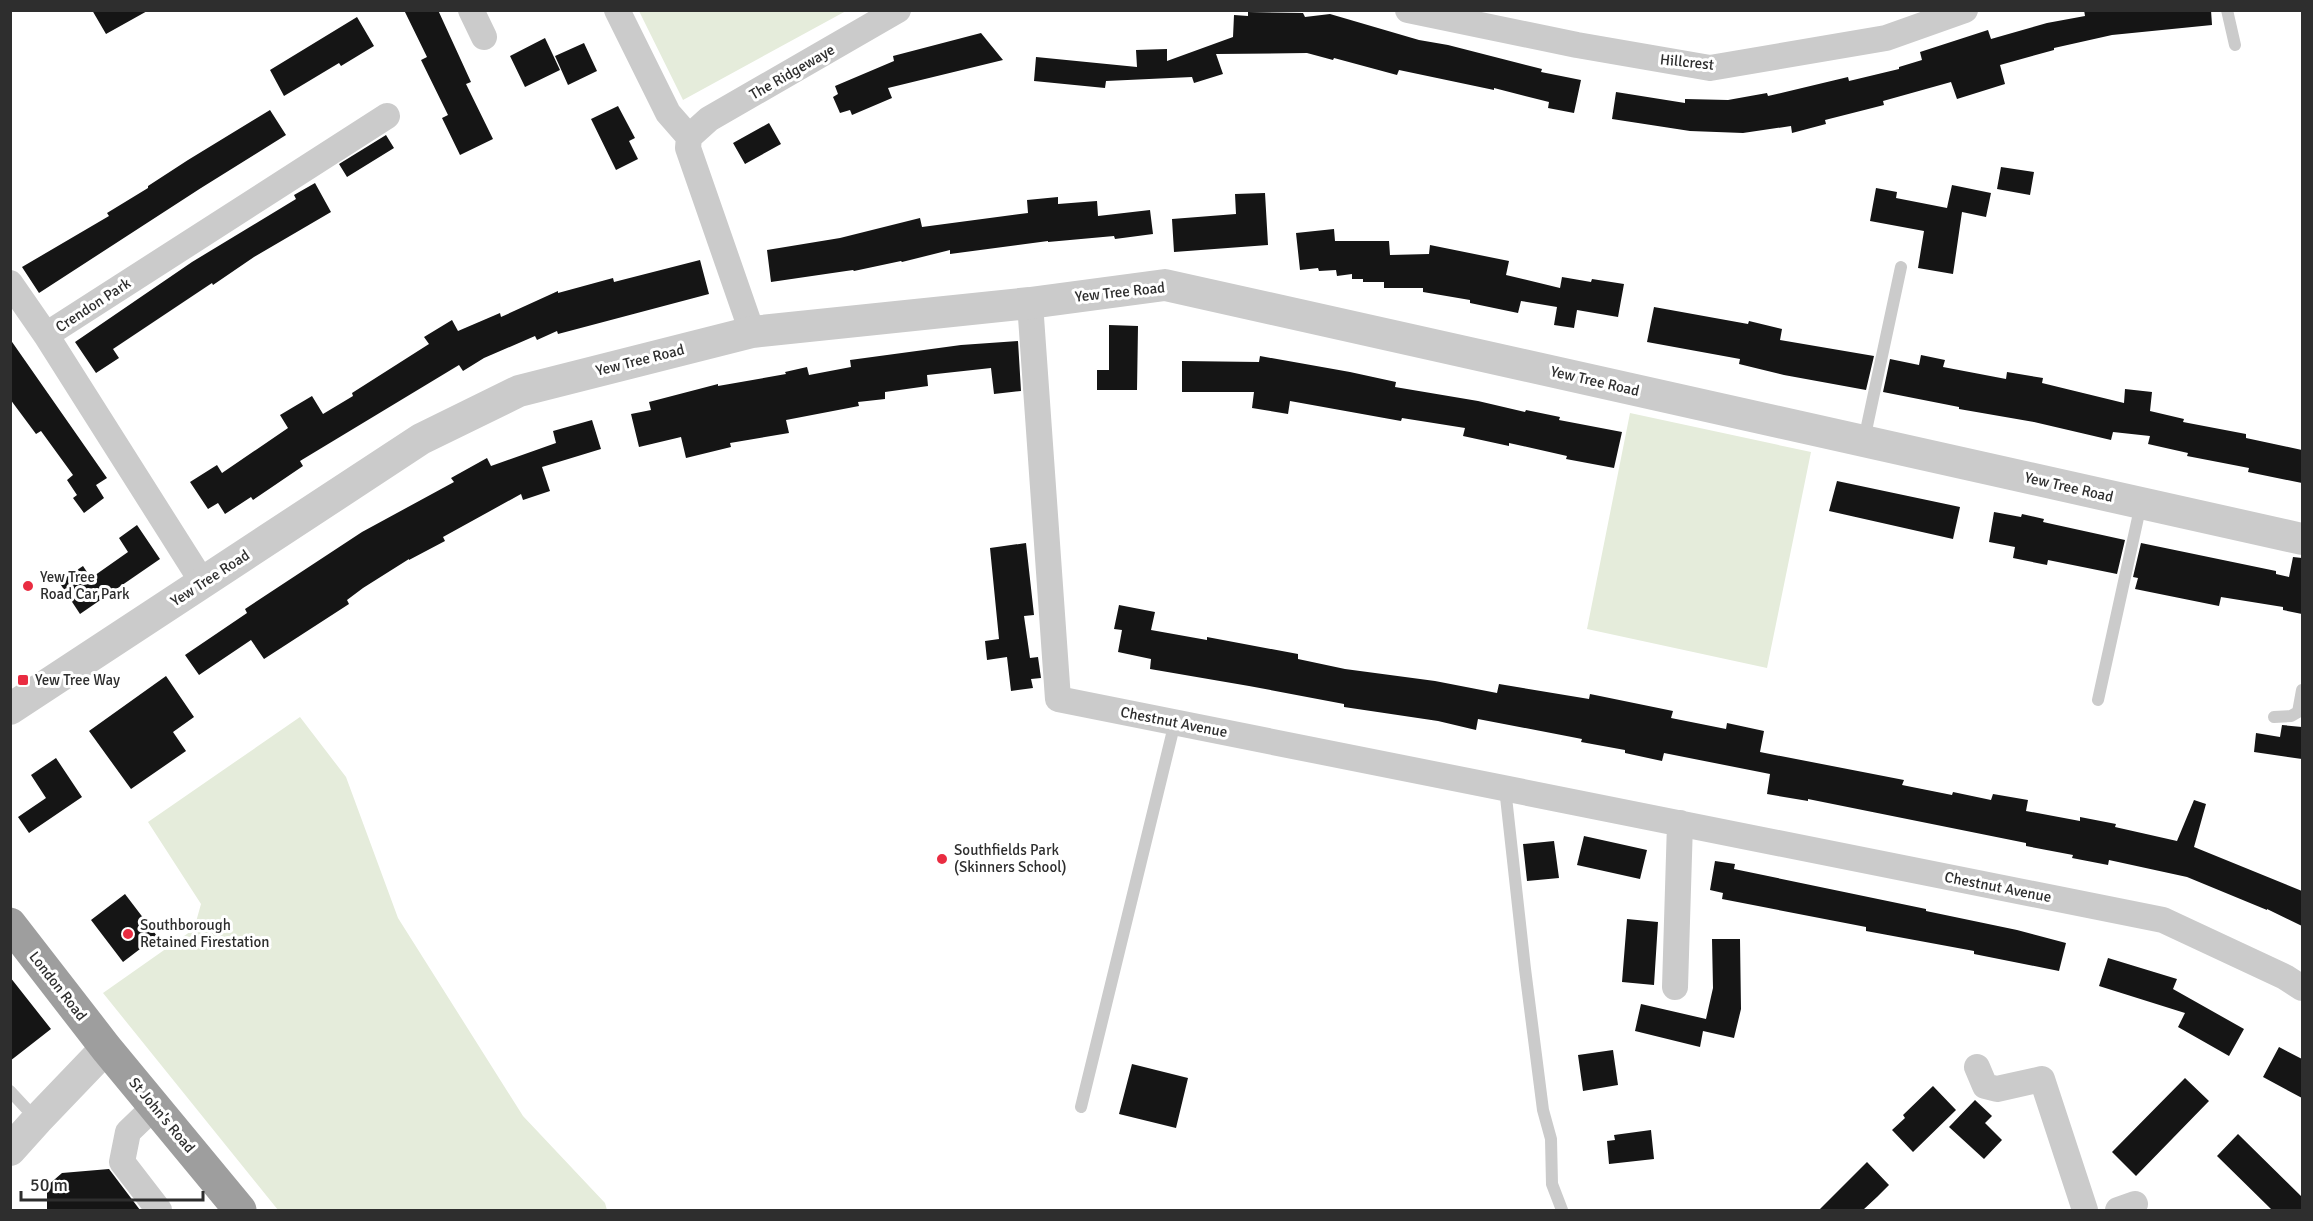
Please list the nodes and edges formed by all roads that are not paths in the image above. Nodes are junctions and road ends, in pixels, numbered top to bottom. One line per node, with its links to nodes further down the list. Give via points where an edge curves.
1 (471, 10): 8 (street)
2 (617, 10): 11 (street, via 668,113)
3 (898, 10): 11 (street, The Ridgewaye, via 708,119)
4 (1407, 10): 7 (street, Hillcrest)
5 (1965, 10): 7 (street, Hillcrest, via 1886,38 1710,68 1577,45)
6 (2227, 10): 9 (lane)
7 (1492, 19)
8 (484, 37)
9 (2235, 45)
10 (387, 116): 16 (street, Crendon Park)
11 (688, 137): 15 (street, via 688,148)
12 (1901, 267): 17 (lane)
13 (10, 283): 16 (street)
14 (1030, 303): 15 (street, Yew Tree Road); 17 (street, Yew Tree Road, via 1165,285); 26 (street, Chestnut Avenue, via 1058,699)
15 (752, 332): 20 (street, Yew Tree Road, via 519,391 421,439)
16 (46, 335): 20 (street, Crendon Park)
17 (1864, 441): 18 (street, Yew Tree Road)
18 (2141, 503): 19 (street, Yew Tree Road); 22 (lane)
19 (2302, 539)
20 (203, 583): 23 (street, Yew Tree Road)
21 (2302, 690): 24 (lane)
22 (2098, 700)
23 (10, 709)
24 (2300, 713): 25 (lane)
25 (2274, 717)
26 (1175, 722): 27 (street, Chestnut Avenue); 36 (lane)
27 (1505, 788): 28 (street, Chestnut Avenue); 41 (lane, via 1543,1110 1551,1139 1552,1184)
28 (1680, 823): 30 (street); 31 (street, Chestnut Avenue, via 2163,920)
29 (10, 924): 32 (highway, London Road)
30 (1675, 987)
31 (2302, 988)
32 (106, 1048): 35 (highway, St John's Road); 37 (street)
33 (1977, 1067): 42 (street, via 1984,1086 1997,1089 2042,1079)
34 (10, 1091): 37 (lane)
35 (155, 1106): 39 (street, via 129,1132 122,1162); 40 (highway, St John's Road)
36 (1081, 1107)
37 (36, 1120): 38 (street)
38 (10, 1150)
39 (159, 1210)
40 (240, 1210)
41 (1562, 1210)
42 (2085, 1210)

